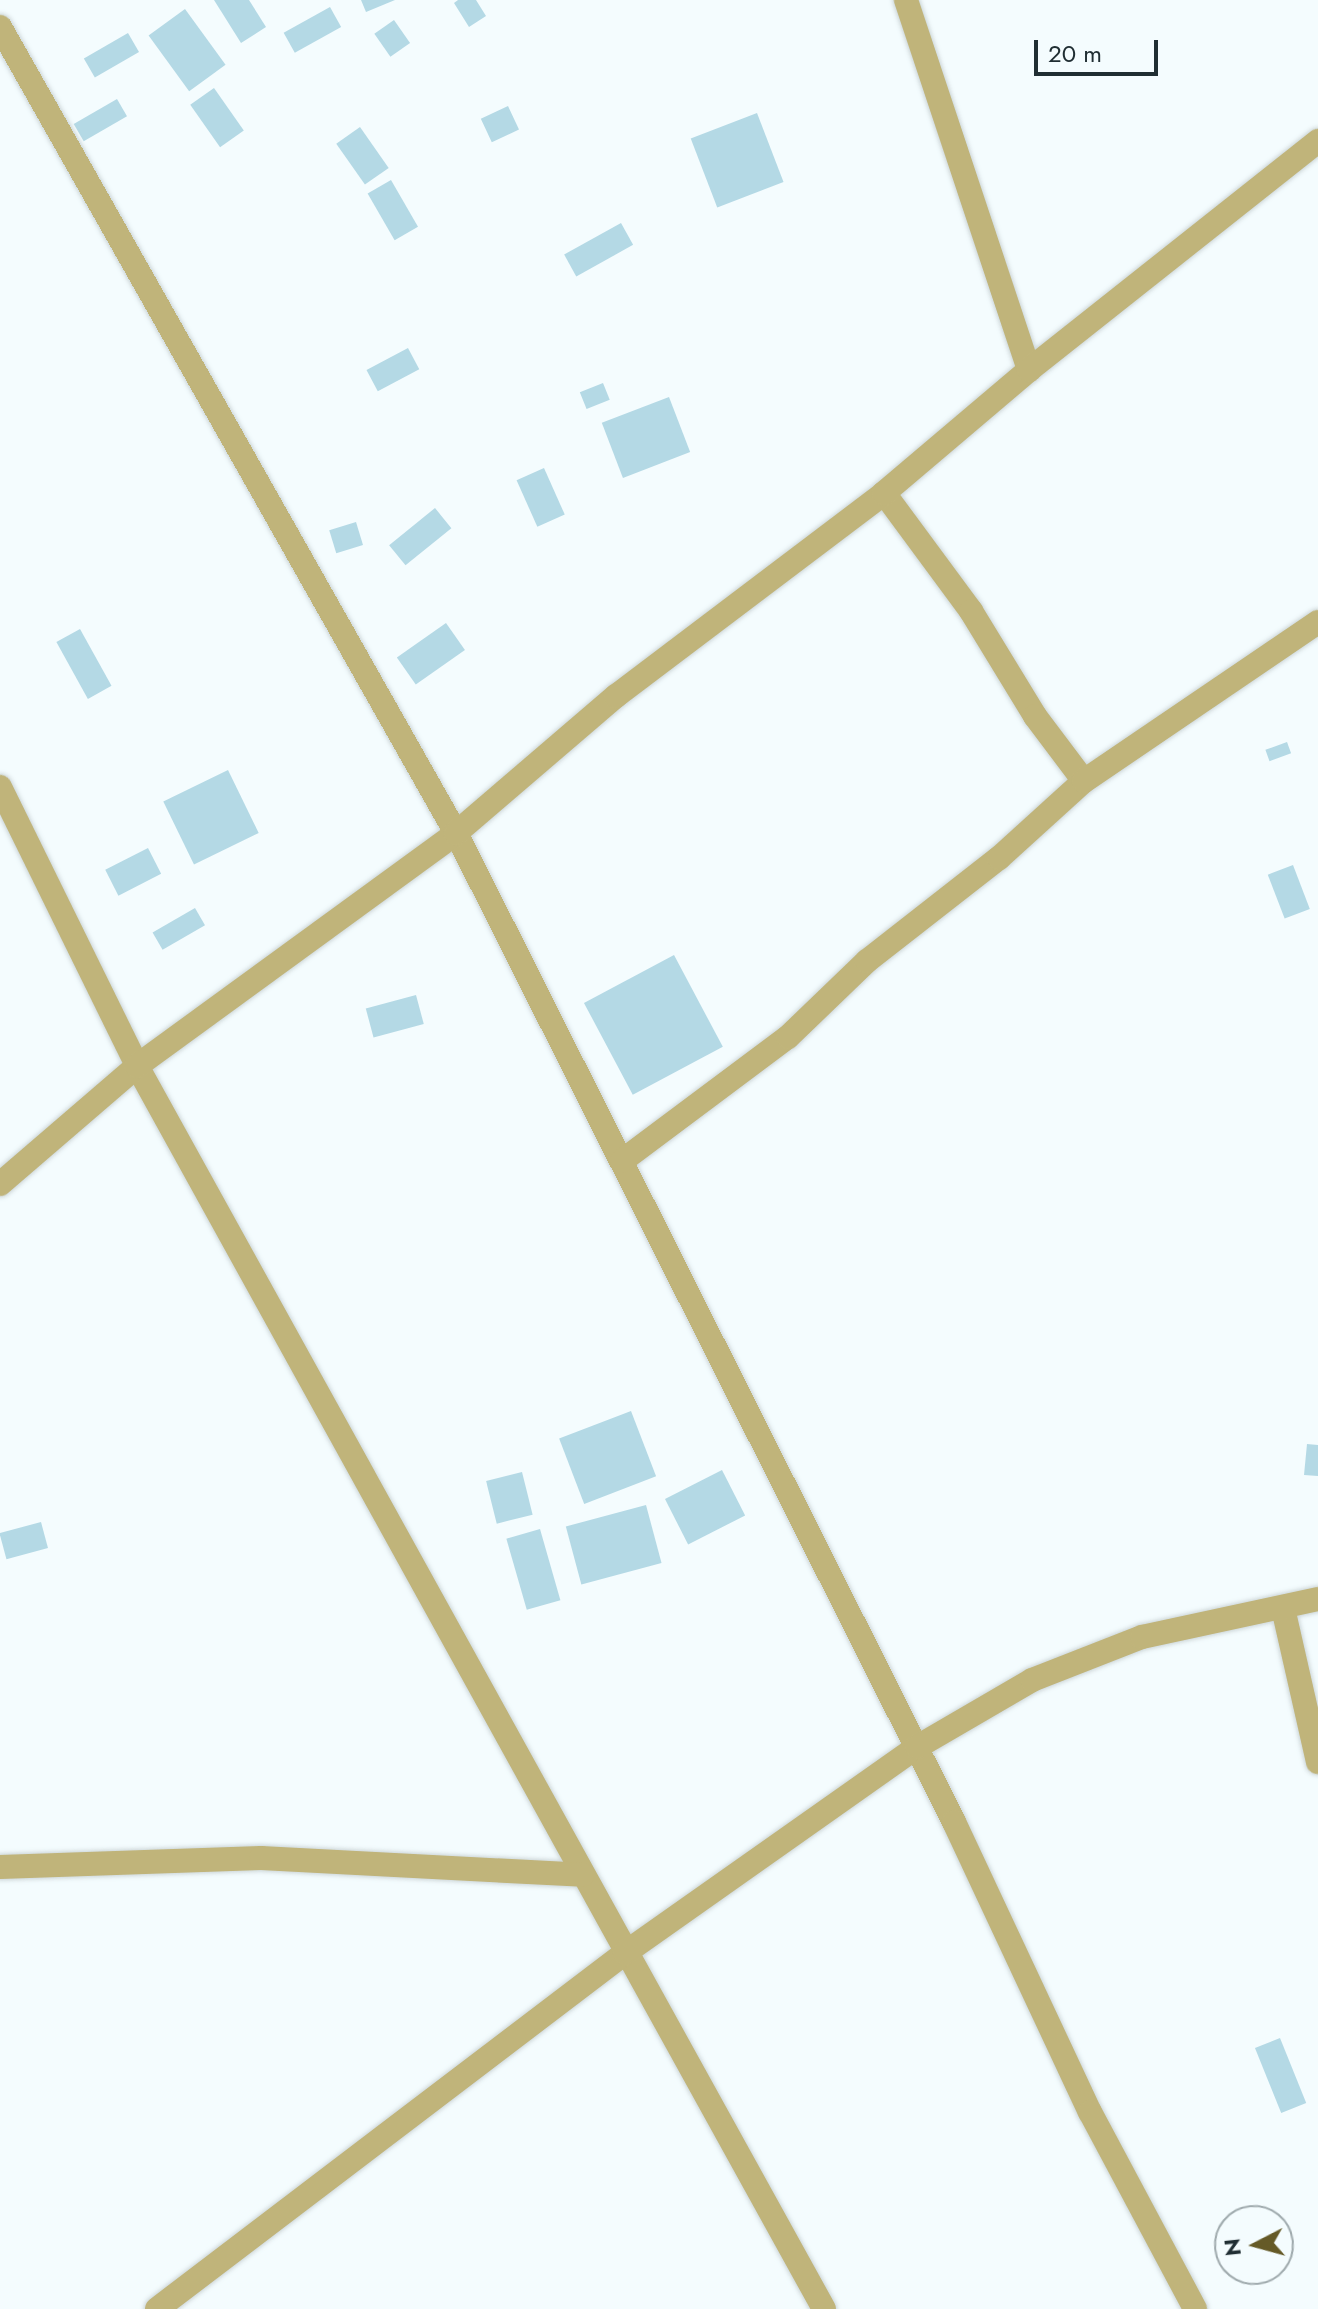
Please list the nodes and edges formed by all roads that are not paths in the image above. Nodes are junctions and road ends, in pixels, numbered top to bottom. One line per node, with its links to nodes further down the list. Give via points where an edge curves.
1 (906, 0): 4 (street)
2 (0, 27): 9 (street)
3 (1318, 141): 4 (street)
4 (1029, 370): 5 (street)
5 (884, 493): 7 (street, via 971,611 1035,716); 9 (street, via 616,696)
6 (1318, 622): 7 (street)
7 (1084, 781): 11 (street, via 999,858 867,961 788,1037)
8 (0, 787): 10 (street)
9 (456, 833): 10 (street); 11 (street)
10 (137, 1066): 12 (street); 18 (street)
11 (622, 1161): 15 (street)
12 (0, 1184)
13 (1318, 1599): 14 (street)
14 (1283, 1608): 15 (street, via 1142,1637 1032,1680); 16 (street)
15 (917, 1747): 19 (street); 22 (street, via 1090,2112)
16 (1318, 1762)
17 (0, 1867): 18 (street, via 261,1858)
18 (583, 1875): 19 (street)
19 (625, 1953): 20 (street); 21 (street)
20 (157, 2309)
21 (824, 2309)
22 (1195, 2309)

